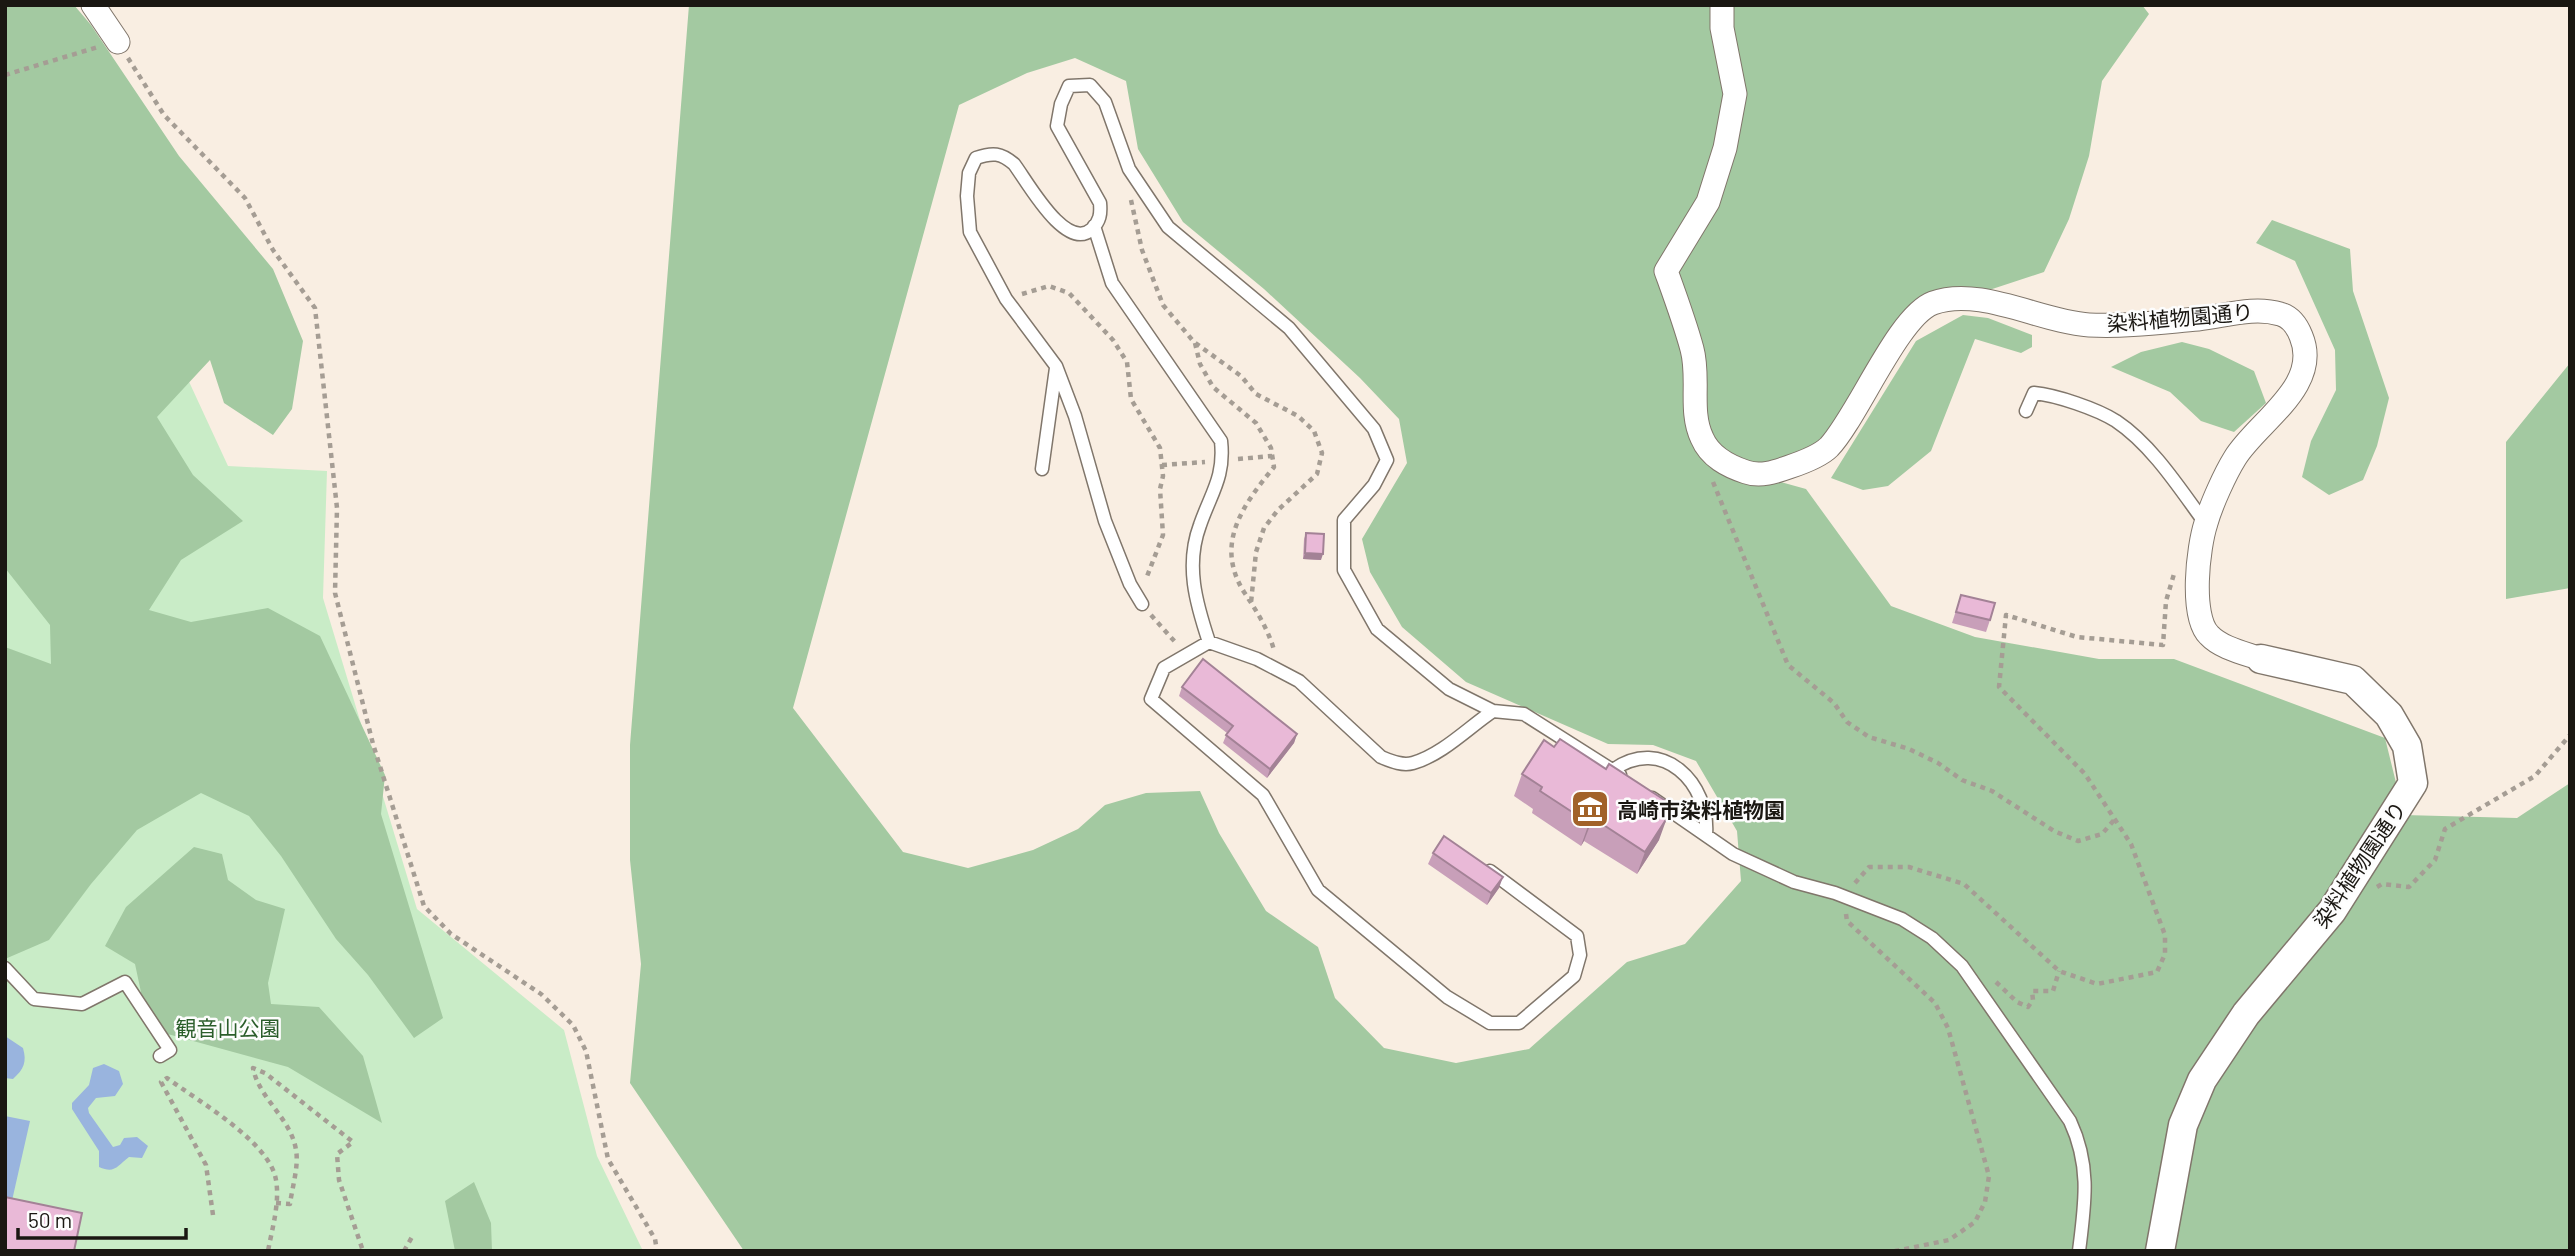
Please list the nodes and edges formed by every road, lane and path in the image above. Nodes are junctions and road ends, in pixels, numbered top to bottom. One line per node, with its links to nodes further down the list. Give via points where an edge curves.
1 (93, 5): 3 (street)
2 (1722, 5): 11 (street, via 1735,94 1725,148 1708,202 1666,271 1693,351 1696,415)
3 (118, 41): 4 (path); 42 (path, via 164,115 245,198 314,308 337,508 335,593 373,744 424,906 451,934 541,994 573,1025 586,1051 608,1159 655,1239)
4 (5, 75)
5 (1137, 180): 6 (lane, via 1105,102 1090,85 1069,86 1057,126 1100,203 1101,215); 8 (path, via 1130,205 1152,278 1163,304); 24 (lane, via 1168,227 1289,328 1374,429 1387,460 1374,485 1344,520 1344,570 1377,629 1449,690)
6 (1094, 226): 7 (lane, via 1087,232 1062,229 1014,164 991,152 976,158 967,196 970,232); 13 (lane, via 1112,283 1209,421 1221,441)
7 (1006, 299): 9 (lane); 14 (path, via 1049,286 1069,293 1127,362 1131,399 1160,448)
8 (1194, 342): 12 (path, via 1213,387 1256,423); 19 (path, via 1241,376 1256,394 1298,416 1314,431 1322,453 1317,474 1264,528 1256,552)
9 (1056, 366): 15 (lane); 18 (lane, via 1105,521)
10 (2026, 411): 16 (lane, via 2034,393 2048,394 2116,421 2147,450)
11 (1707, 446): 16 (street, 染料植物園通り, via 1730,466 1754,475 1799,464 1828,449 1907,325 1932,303 1968,297 2070,323 2099,325 2266,310 2286,315 2297,326 2304,344 2304,366 2296,388 2235,458); 27 (path, via 1701,461 1721,495 1788,665 1834,703 1847,722 1869,737 1938,763 2078,841 2102,834)
12 (1272, 456): 13 (path); 19 (path, via 1275,467 1231,532 1234,572)
13 (1223, 461): 14 (path); 20 (lane, via 1199,525 1191,568)
14 (1162, 465): 18 (path, via 1163,536)
15 (1042, 469)
16 (2205, 523): 22 (street, 染料植物園通り, via 2197,608 2208,634)
17 (2175, 569): 27 (path, via 2166,601 2163,645 2077,637 2006,615 1999,687 2085,774)
18 (1139, 599): 21 (path)
19 (1251, 603): 23 (path, via 1273,645)
20 (1209, 642): 21 (lane); 23 (lane)
21 (1185, 653): 29 (lane, via 1164,668 1150,699 1264,795 1318,890 1447,997 1490,1023 1519,1023 1574,976 1580,956 1577,936)
22 (2261, 659): 45 (street, 染料植物園通り, via 2353,680 2389,715 2407,746 2413,783 2332,911 2246,1014 2202,1080 2183,1125)
23 (1279, 671): 24 (lane, via 1299,681 1381,757 1398,763 1413,763 1441,749)
24 (1493, 711): 26 (lane, via 1524,714)
25 (2570, 736): 30 (path, via 2535,776 2445,829 2435,860 2409,887 2382,884)
26 (1613, 770): 28 (lane); 28 (lane, via 1629,758 1667,761 1701,794 1708,816)
27 (2115, 820): 34 (path, via 2132,844 2154,901 2165,935 2165,954 2157,972 2097,984)
28 (1706, 835): 31 (lane, via 1732,854 1794,883)
29 (1476, 860)
30 (2372, 890)
31 (1843, 896): 32 (lane, via 1902,919 1932,937); 34 (path, via 1869,867 1909,867 1964,884); 43 (path, via 1847,922 1935,1003 1948,1028 1989,1176 1985,1202 1975,1222 1949,1240)
32 (1962, 966): 34 (path, via 1982,968 2028,1007 2034,1000 2032,991 2053,991); 44 (lane, via 2070,1121 2082,1146 2086,1179)
33 (5, 968): 35 (lane, via 34,999 82,1004 125,982 170,1050)
34 (2059, 971)
35 (160, 1056)
36 (276, 1203): 37 (path, via 271,1161 167,1078 162,1082 206,1165); 39 (path); 40 (path, via 290,1205 296,1150 284,1121 256,1084 253,1068 353,1142 337,1154 339,1180)
37 (214, 1215)
38 (412, 1237): 41 (path)
39 (268, 1251)
40 (363, 1251)
41 (404, 1251)
42 (657, 1251)
43 (1895, 1251)
44 (2079, 1251)
45 (2160, 1251)

